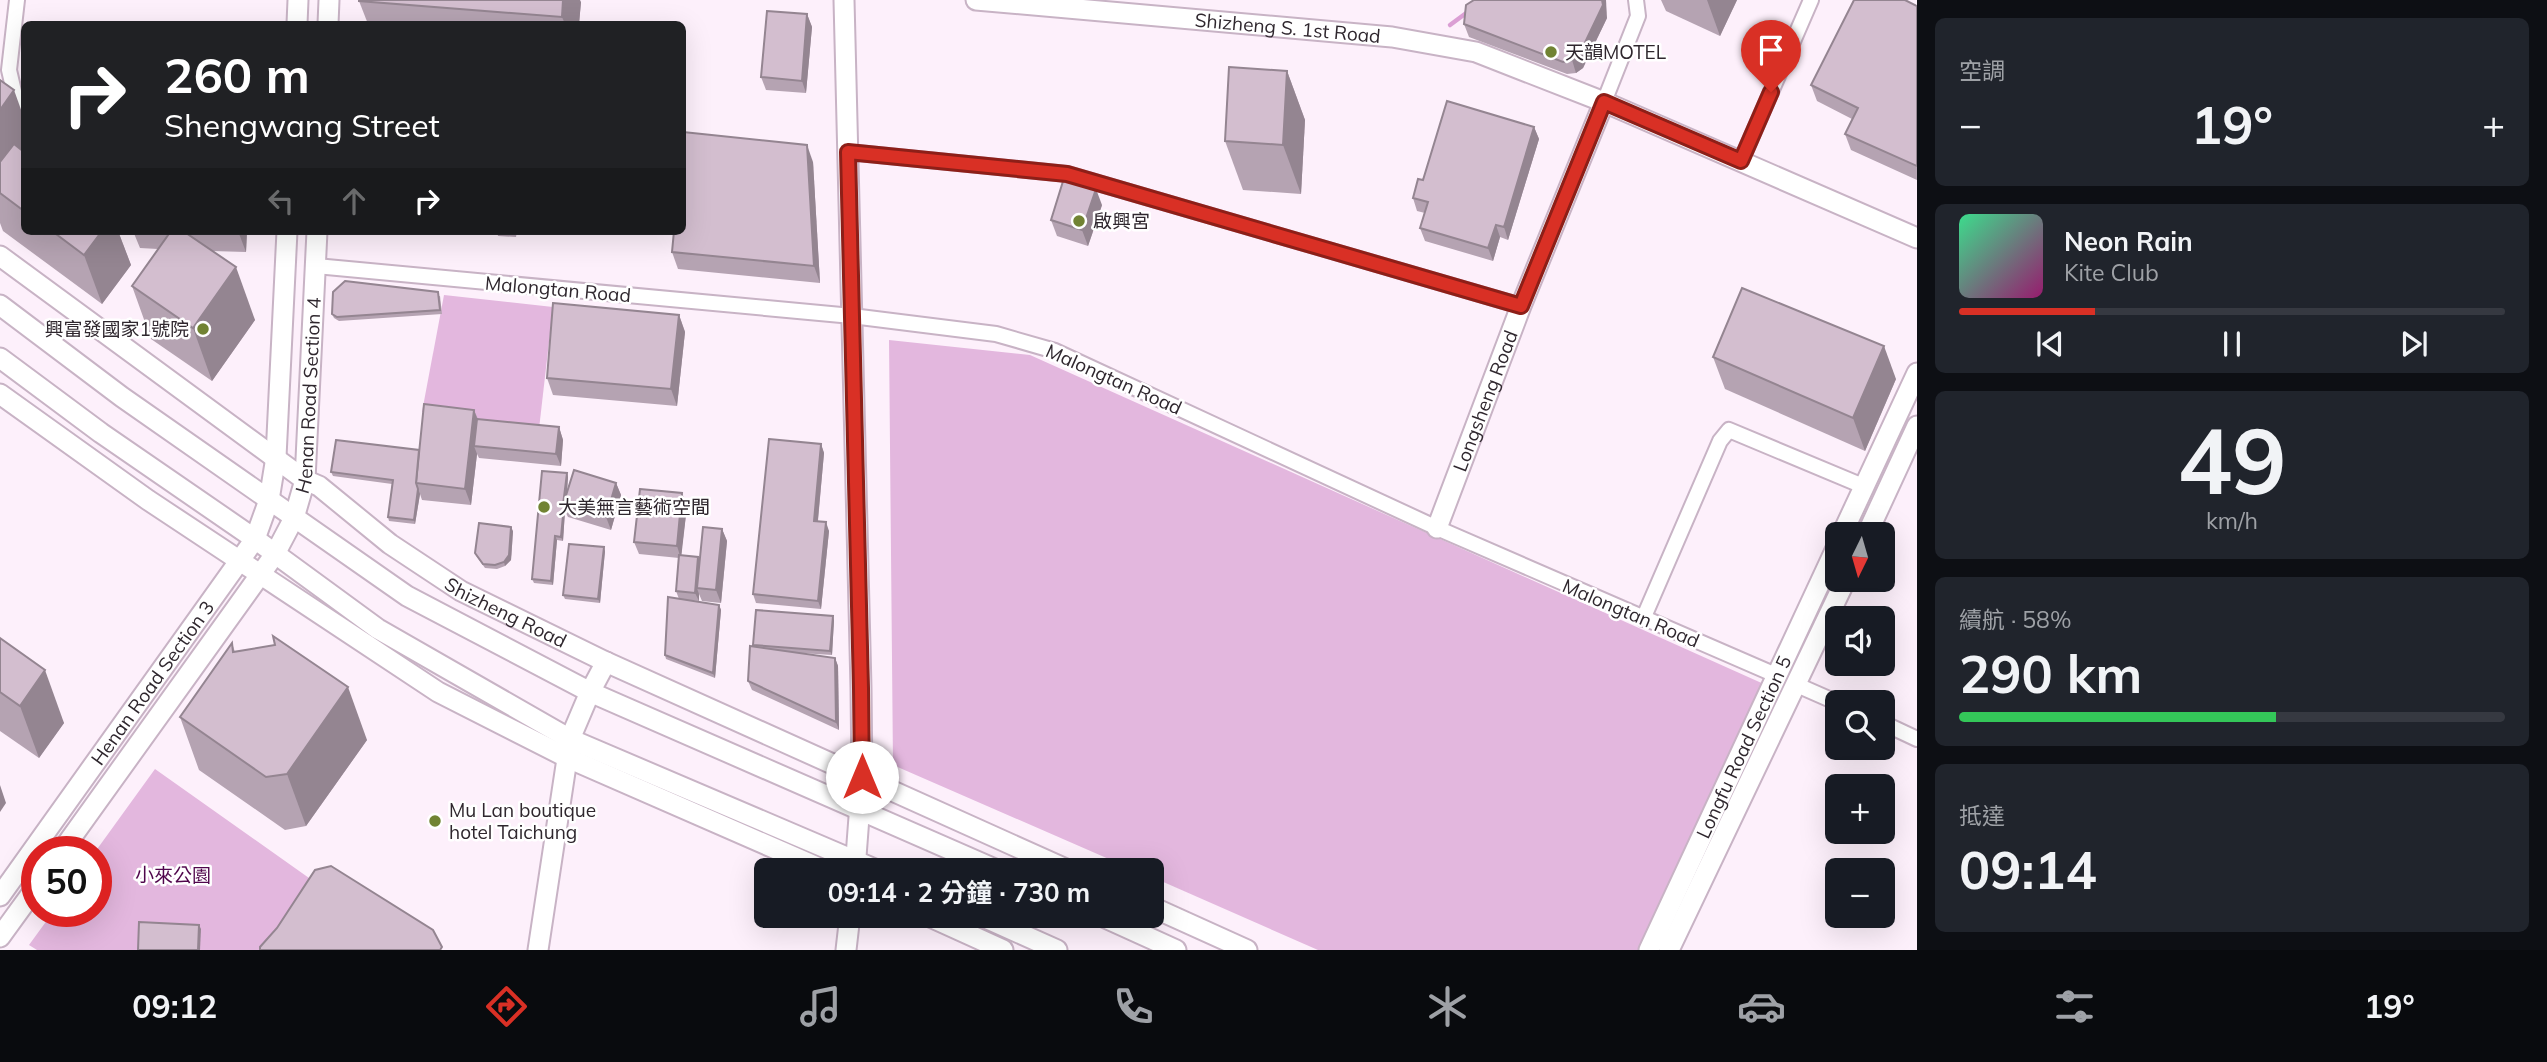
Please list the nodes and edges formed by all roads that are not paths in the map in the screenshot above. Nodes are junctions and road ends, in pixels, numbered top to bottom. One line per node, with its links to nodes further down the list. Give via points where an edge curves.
1 (17, 0): 11 (street, via 9,70)
2 (298, 0): 8 (street)
3 (329, 0): 9 (street)
4 (844, 0): 12 (street)
5 (976, 0): 10 (street, via 1392,37 1476,52)
6 (1636, 0): 10 (street, Longsheng Road, via 1638,16)
7 (1811, 0): 13 (street)
8 (297, 21)
9 (328, 21)
10 (1604, 102): 13 (street); 20 (street, Longsheng Road)
11 (21, 104)
12 (848, 152): 20 (street, via 1067,174); 21 (street)
13 (1741, 161): 16 (street)
14 (287, 235): 26 (street, Henan Road Section 4)
15 (317, 235): 18 (street, Henan Road Section 4)
16 (1917, 238)
17 (0, 256): 26 (street, Shizheng Road)
18 (316, 266): 21 (street, Malongtan Road); 27 (street, Henan Road Section 4)
19 (0, 305): 29 (street, Shizheng Road)
20 (1521, 306): 33 (street, Longsheng Road)
21 (852, 316): 33 (street, Malongtan Road, via 996,334 1055,351); 49 (street)
22 (0, 358): 34 (street)
23 (1917, 373): 28 (street)
24 (0, 394): 36 (street)
25 (1917, 426): 32 (street)
26 (276, 457): 27 (street, Shizheng Road); 29 (street, Henan Road Section 3)
27 (305, 480): 30 (street, Henan Road Section 4); 41 (street, Shizheng Road, via 461,591)
28 (1863, 486): 31 (street); 40 (street, via 1728,430)
29 (269, 500): 30 (street, Shizheng Road); 34 (street, Henan Road Section 3)
30 (294, 518): 35 (street, Henan Road Section 4); 44 (street, Shizheng Road, via 407,596)
31 (1847, 522)
32 (1873, 522)
33 (1437, 528): 40 (street, Malongtan Road)
34 (255, 539): 35 (street); 36 (street, Henan Road Section 3)
35 (275, 554): 38 (street, Henan Road Section 3); 48 (street, via 377,629)
36 (239, 562): 38 (street); 57 (street, Henan Road Section 3)
37 (1825, 572): 42 (street, Longfu Road Section 5)
38 (259, 575): 48 (street, via 438,692); 51 (street, Henan Road Section 3)
39 (1840, 592): 43 (street, Longfu Road Section 5)
40 (1643, 619): 42 (street, Malongtan Road)
41 (606, 662): 44 (street); 49 (street, Shizheng Road)
42 (1777, 676): 71 (street, Longfu Road Section 5)
43 (1797, 685): 45 (street); 72 (street, Longfu Road Section 5)
44 (590, 692): 48 (street); 50 (street, Shizheng Road)
45 (1825, 697)
46 (1895, 728): 47 (street)
47 (1917, 738)
48 (569, 748): 52 (street); 53 (street); 65 (street)
49 (862, 777): 50 (street); 56 (street, Shizheng Road)
50 (859, 808): 54 (street); 55 (street, Shizheng Road)
51 (72, 836)
52 (799, 858)
53 (838, 858)
54 (855, 858)
55 (970, 858)
56 (1041, 858)
57 (0, 896): 60 (street)
58 (21, 906): 60 (street)
59 (1164, 912): 70 (street)
60 (3, 928)
61 (849, 928): 66 (street)
62 (955, 928): 67 (street)
63 (1008, 928): 68 (street)
64 (1128, 928): 69 (street)
65 (538, 950)
66 (846, 950)
67 (1003, 950)
68 (1057, 950)
69 (1176, 950)
70 (1247, 950)
71 (1649, 950)
72 (1669, 950)

